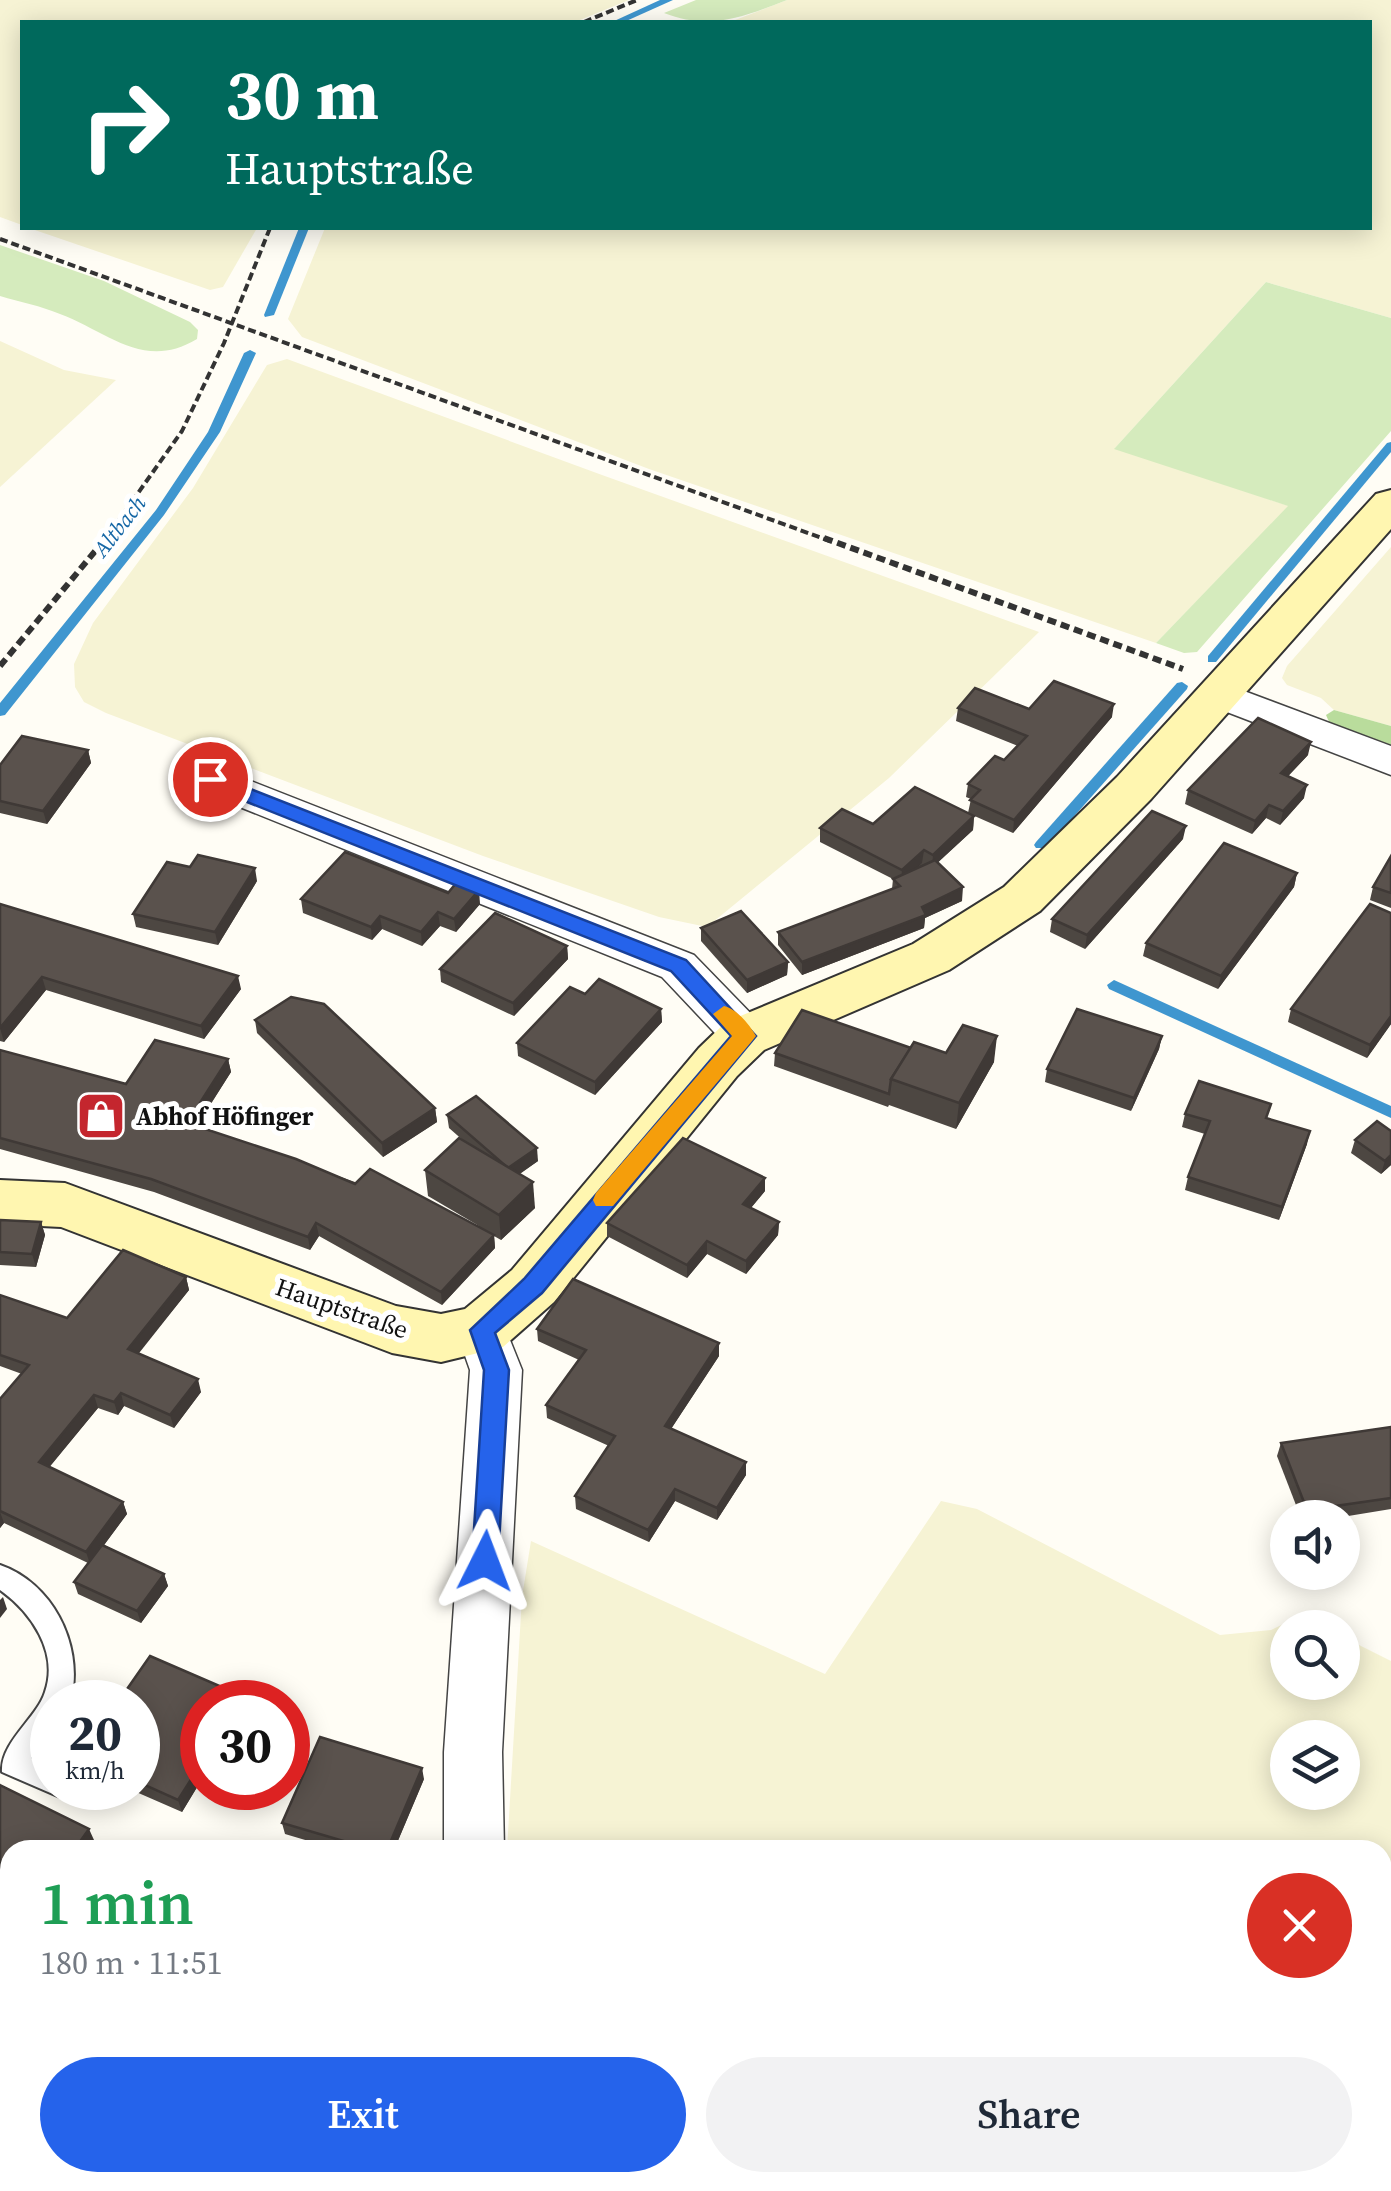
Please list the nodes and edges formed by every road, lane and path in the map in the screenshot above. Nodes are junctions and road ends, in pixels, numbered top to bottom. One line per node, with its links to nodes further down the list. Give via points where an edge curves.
1 (637, 0): 2 (path)
2 (589, 20)
3 (269, 230): 5 (path)
4 (0, 239): 5 (path)
5 (231, 322): 7 (path, via 182,431 93,557); 8 (path, via 1178,667)
6 (1391, 503): 8 (street)
7 (0, 666)
8 (1220, 695): 9 (street); 11 (street, via 1022,899 931,957)
9 (1391, 761)
10 (210, 779): 11 (street, via 678,966)
11 (744, 1036): 13 (street, via 533,1286)
12 (0, 1202): 13 (street, Hauptstraße, via 65,1205 392,1330 442,1338)
13 (482, 1330): 18 (street, via 496,1370)
14 (0, 1576): 15 (lane, via 30,1594 50,1622)
15 (60, 1680)
16 (30, 1738): 17 (lane, via 12,1763)
17 (30, 1771)
18 (474, 1840)

